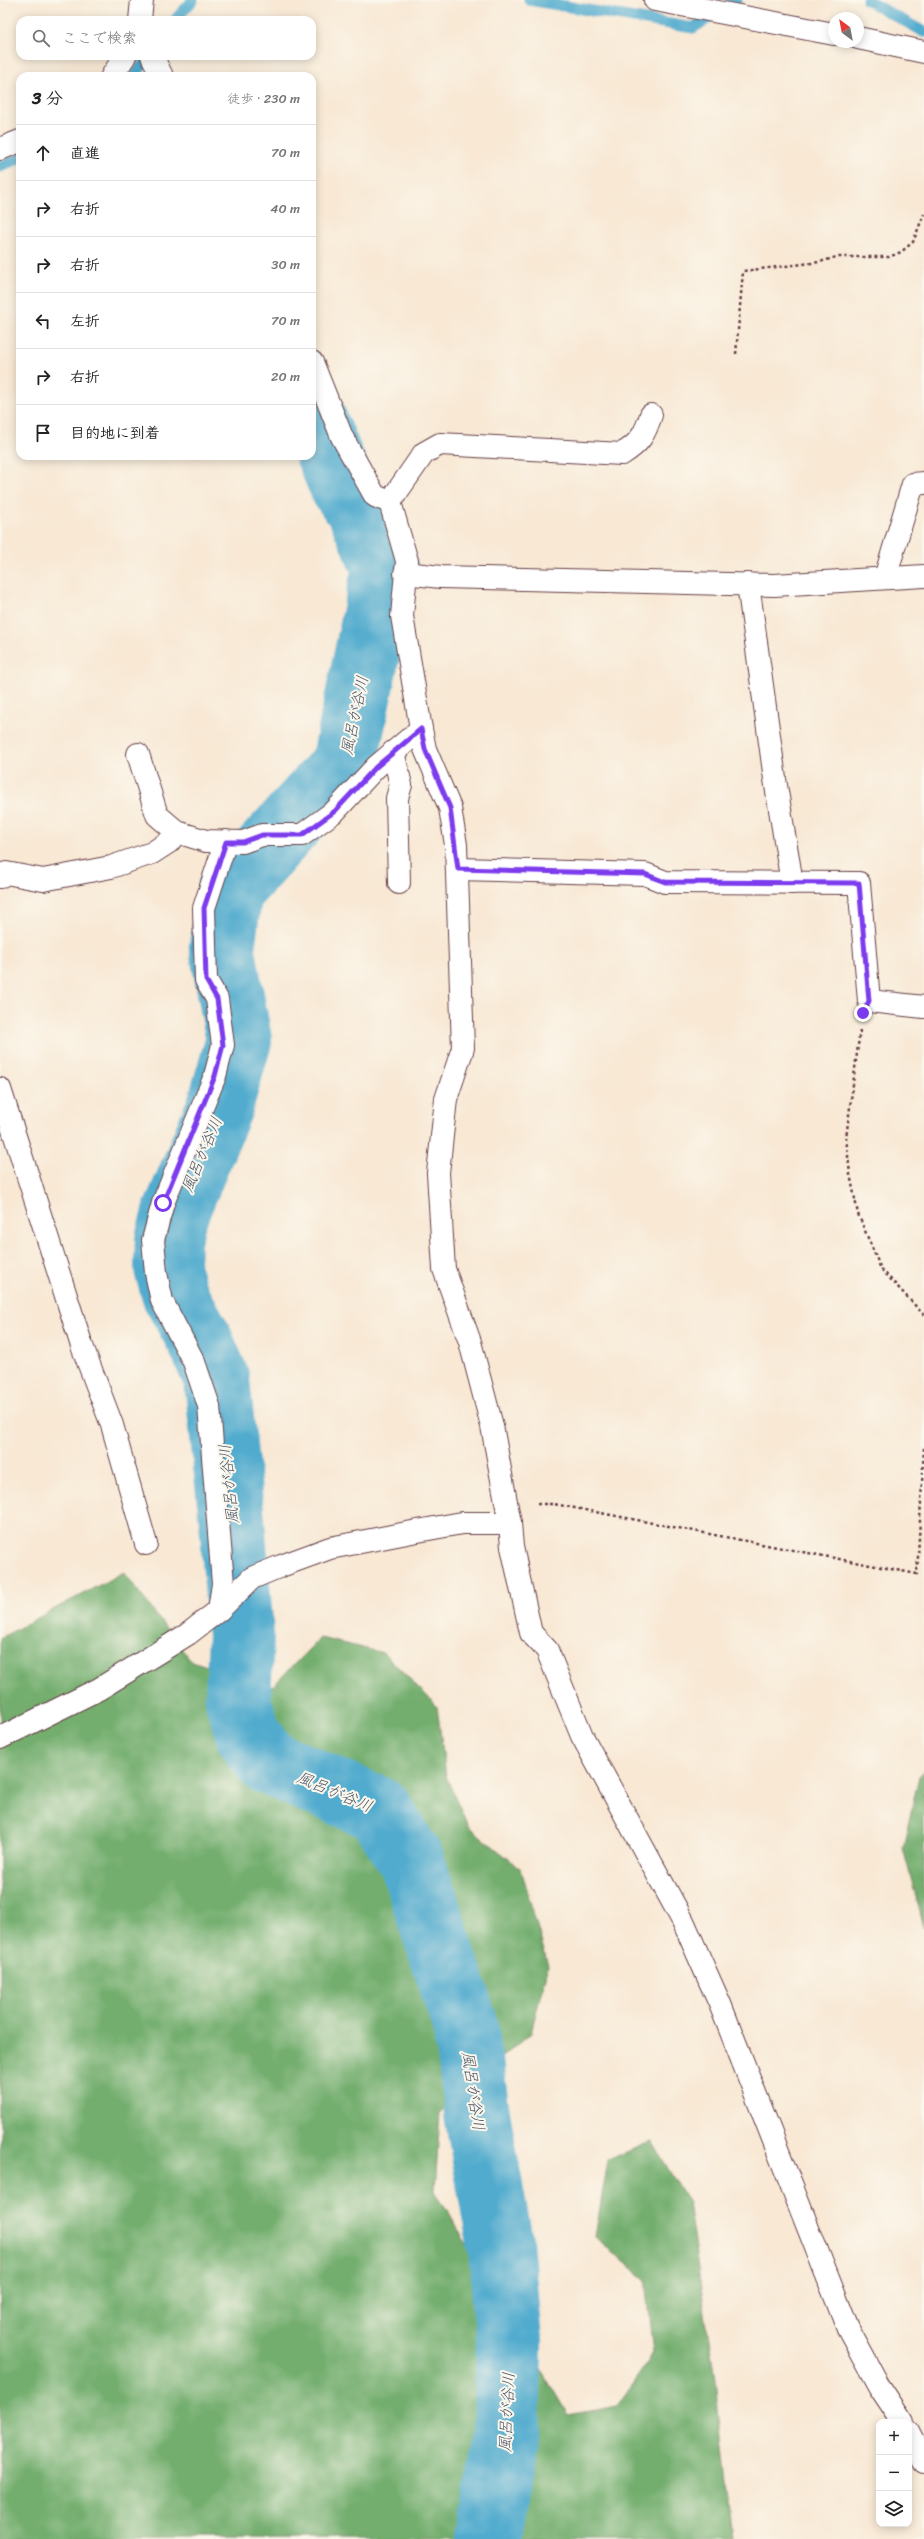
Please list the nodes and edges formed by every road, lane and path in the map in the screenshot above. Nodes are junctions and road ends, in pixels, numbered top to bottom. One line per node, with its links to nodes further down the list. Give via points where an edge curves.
1 (142, 0): 3 (street)
2 (655, 0): 4 (street)
3 (140, 16)
4 (828, 33)
5 (864, 39): 6 (street)
6 (924, 52)
7 (122, 60): 9 (street)
8 (154, 60): 10 (street)
9 (115, 72)
10 (160, 72)
11 (16, 143): 12 (street)
12 (0, 149)
13 (924, 214): 14 (path, via 913,242 901,252 889,257 836,257 820,262 742,271)
14 (736, 354)
15 (316, 372): 18 (street, via 346,444 375,496)
16 (651, 415): 18 (street, via 646,433 637,445 622,454 440,444 424,453)
17 (924, 483): 21 (street, via 912,484)
18 (390, 502): 19 (street, via 406,561)
19 (405, 574): 22 (street); 23 (street, via 402,616)
20 (924, 576): 21 (street)
21 (885, 578): 22 (street, via 774,585)
22 (748, 584): 31 (street)
23 (421, 729): 24 (street); 28 (street, via 425,749 450,808)
24 (393, 752): 27 (street, via 335,811 302,835 262,835 243,842); 30 (street, via 401,785 397,798)
25 (138, 754): 26 (street, via 157,815)
26 (177, 832): 27 (street, via 206,841); 29 (street, via 170,842 152,852 111,867 43,880 6,873)
27 (226, 842): 39 (street, via 204,908 206,980 217,999 223,1045 215,1076 163,1203 153,1240 162,1301 194,1362 209,1406 223,1584)
28 (458, 869): 31 (street, via 645,874 665,882); 37 (street, via 463,1048 446,1099 438,1173 440,1232 444,1269 470,1342 492,1426)
29 (0, 877)
30 (399, 883)
31 (792, 883): 32 (street, via 859,883)
32 (869, 1001): 33 (street); 35 (path, via 863,1013 846,1138 850,1174 858,1214 881,1269)
33 (924, 1007)
34 (0, 1089): 38 (street, via 82,1346 112,1425)
35 (924, 1315)
36 (924, 1448): 37 (path, via 917,1574 554,1504)
37 (509, 1513): 39 (street, via 330,1548 252,1578); 41 (street, via 512,1547 531,1632 547,1650 582,1736 683,1922 720,2004 848,2330 879,2386)
38 (146, 1544)
39 (219, 1610): 40 (street, via 188,1634 99,1689)
40 (0, 1738)
41 (902, 2419)
42 (912, 2438): 43 (street)
43 (924, 2461)

